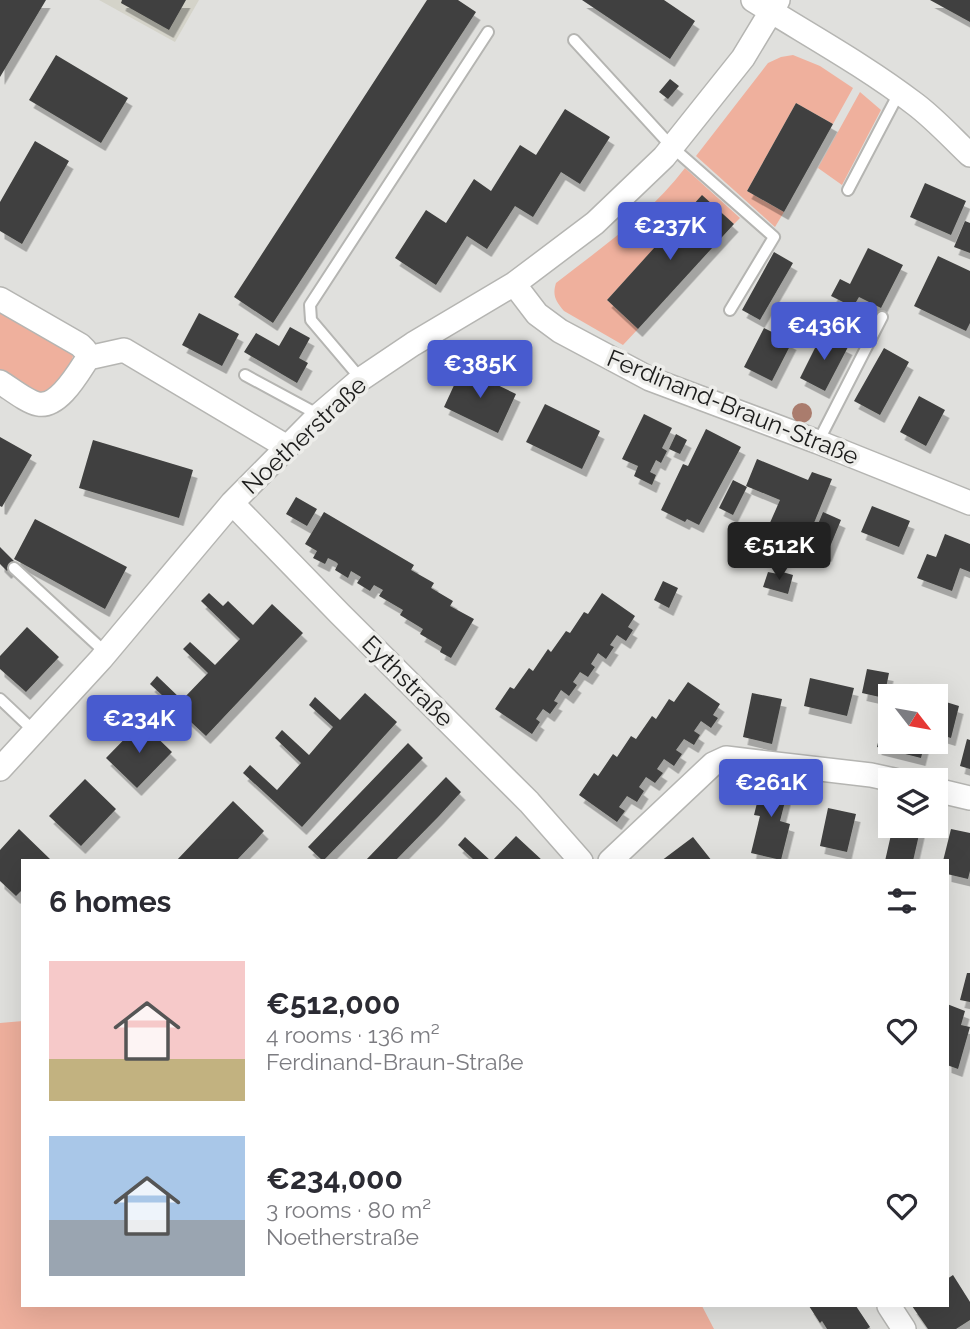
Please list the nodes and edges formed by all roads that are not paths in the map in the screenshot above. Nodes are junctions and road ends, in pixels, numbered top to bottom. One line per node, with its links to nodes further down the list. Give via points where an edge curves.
1 (768, 4): 4 (street); 5 (street, Noetherstraße, via 743,58)
2 (488, 32): 14 (lane, via 310,305 312,320)
3 (574, 40): 5 (lane)
4 (899, 93): 6 (street); 7 (lane)
5 (672, 147): 8 (street, Noetherstraße, via 595,223); 10 (lane, via 774,237)
6 (970, 155)
7 (848, 190)
8 (514, 284): 14 (street, Noetherstraße); 17 (street, Ferdinand-Braun-Straße, via 537,314 616,362)
9 (0, 299): 12 (street, via 80,345)
10 (730, 310)
11 (882, 317): 17 (lane)
12 (88, 358): 15 (street, via 59,397 47,404 36,404); 18 (street, via 124,350)
13 (245, 375): 16 (lane)
14 (361, 379): 16 (street, Noetherstraße)
15 (0, 382)
16 (319, 415): 18 (street, Noetherstraße)
17 (818, 442): 20 (street, Ferdinand-Braun-Straße)
18 (287, 447): 19 (street, Noetherstraße)
19 (232, 503): 22 (street, Noetherstraße); 29 (street, Eythstraße, via 529,802)
20 (970, 503)
21 (13, 568): 22 (lane)
22 (106, 653): 24 (street, Noetherstraße)
23 (0, 699): 24 (lane)
24 (36, 732): 25 (street, Noetherstraße)
25 (0, 769)
26 (878, 777): 30 (street, via 726,758 713,764)
27 (948, 793): 28 (street)
28 (970, 798)
29 (579, 859)
30 (612, 859)
31 (890, 1307): 32 (street)
32 (904, 1329)

